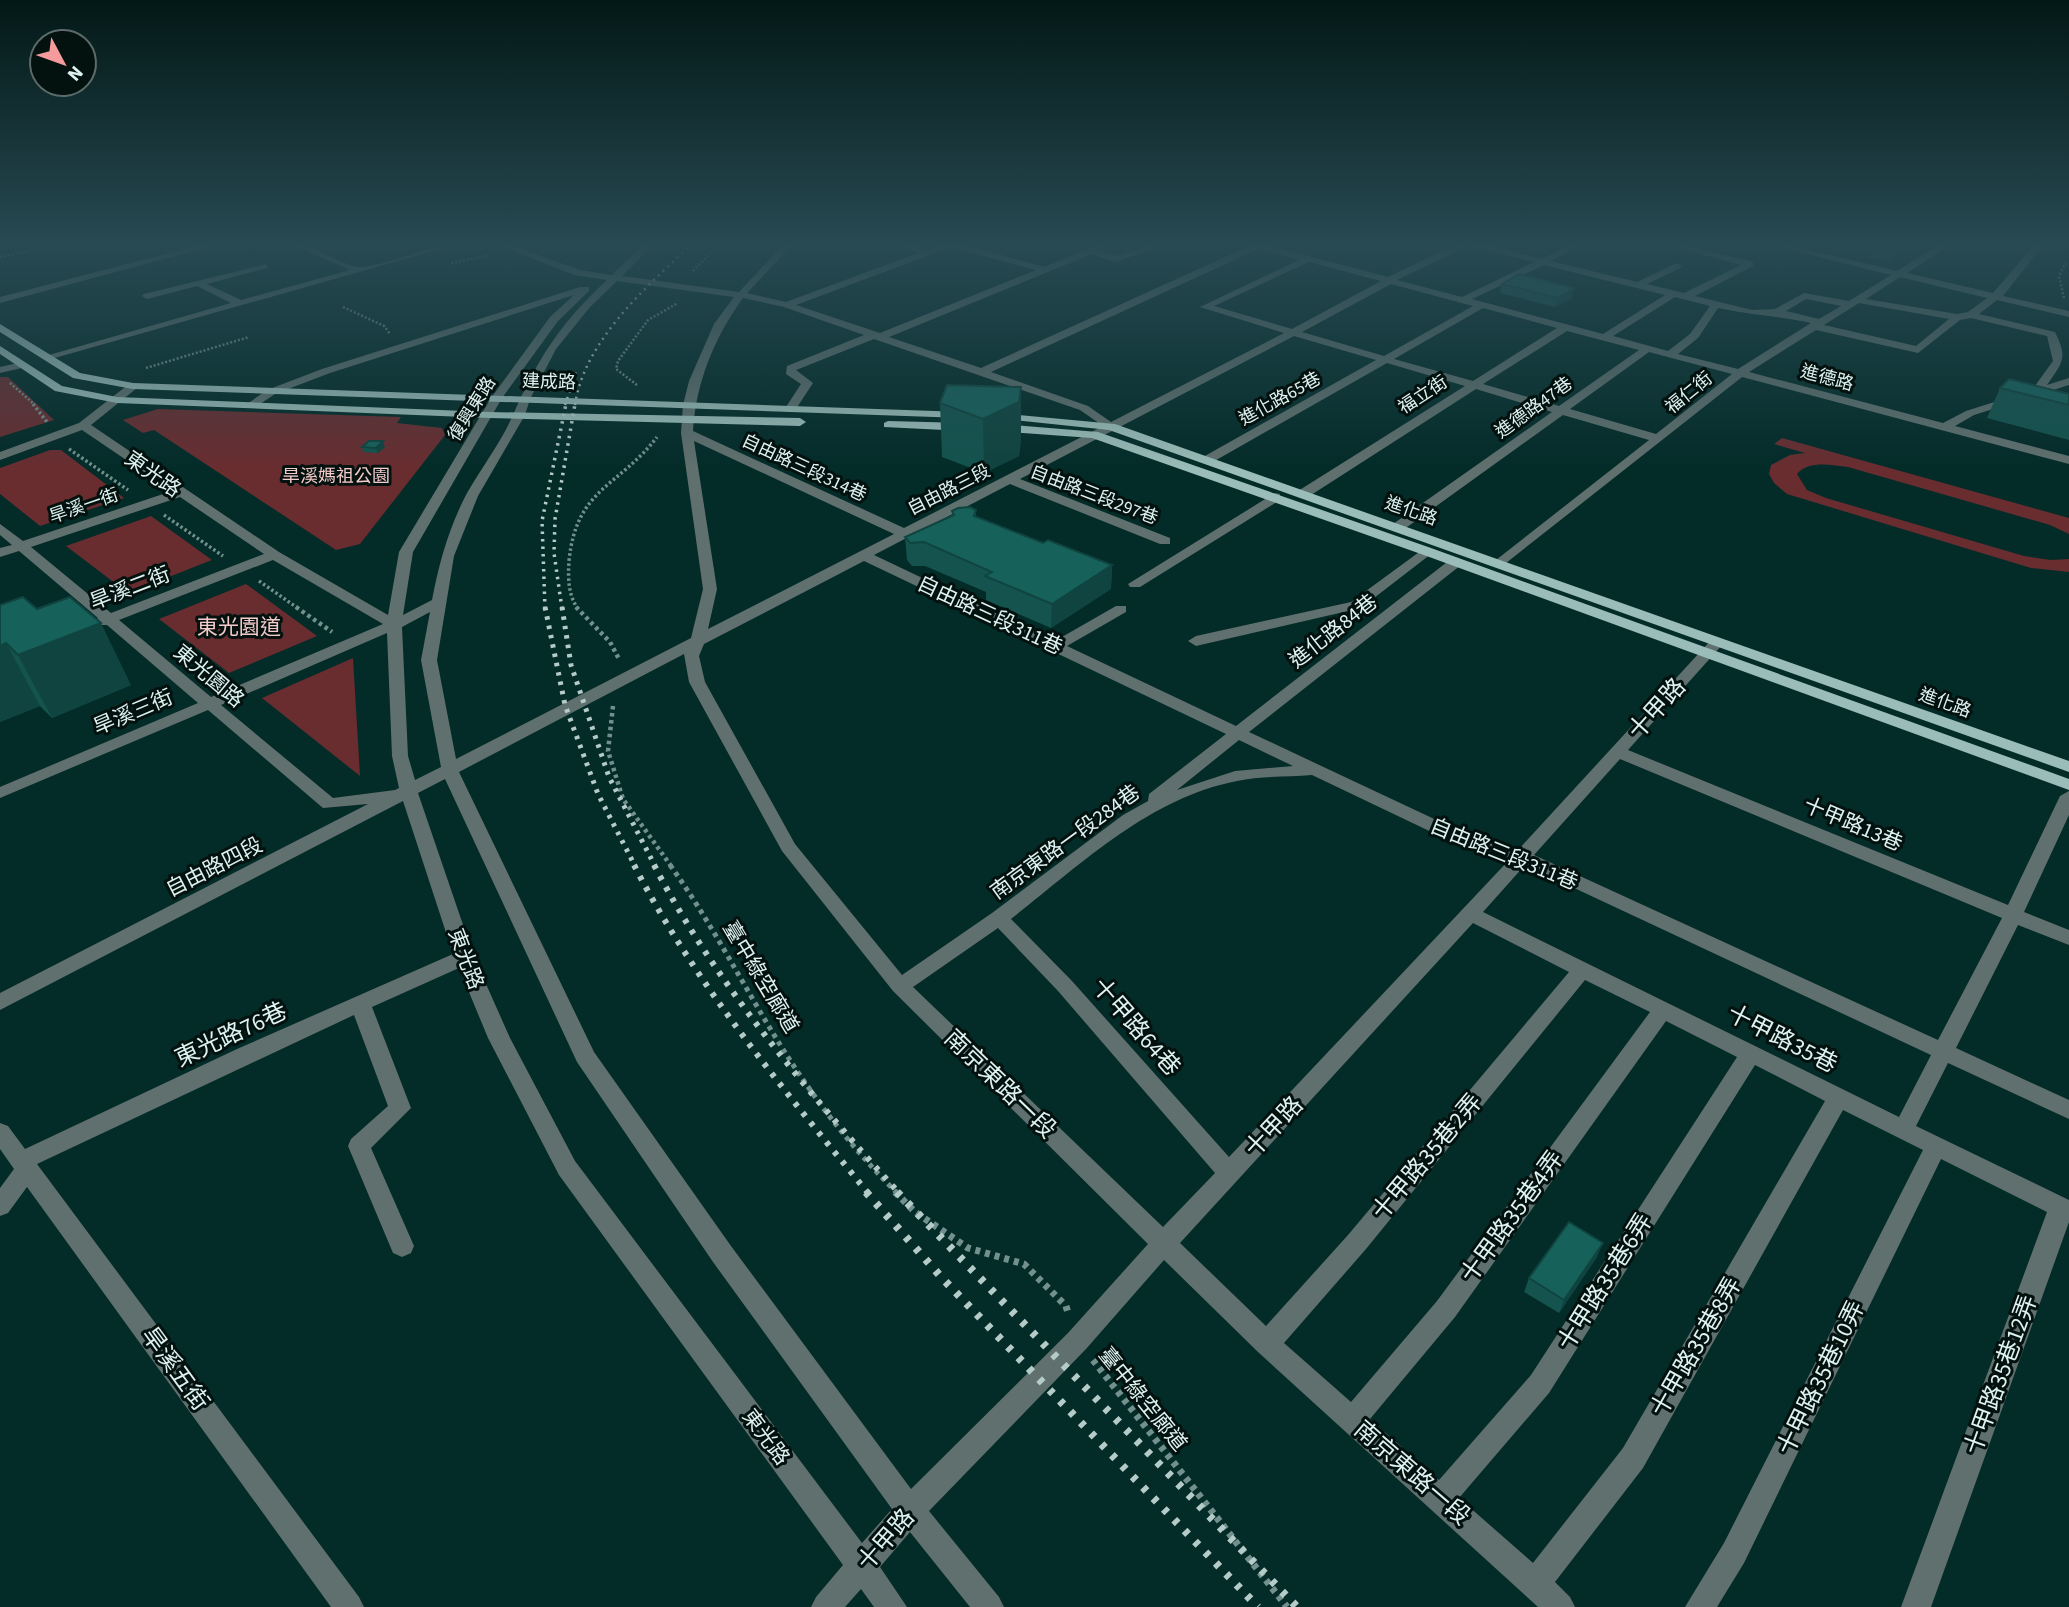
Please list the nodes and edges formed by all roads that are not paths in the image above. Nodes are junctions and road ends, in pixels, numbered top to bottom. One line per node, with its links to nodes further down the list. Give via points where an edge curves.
1 (187, 319): 28 (street)
2 (489, 319): 37 (street)
3 (554, 319): 39 (street, 復興東路)
4 (574, 319): 40 (street, 復興東路)
5 (724, 319): 43 (street, 南京東路一段, via 714,333)
6 (830, 319): 23 (street, 進化路)
7 (920, 319): 23 (street)
8 (1095, 319): 32 (street)
9 (1247, 319): 22 (street)
10 (1317, 319): 22 (street, 自由路三段)
11 (1457, 319): 29 (street, 進化路65巷)
12 (1530, 319): 21 (street, 進德路)
13 (1633, 319): 24 (street)
14 (1706, 319): 27 (street, via 1694,336)
15 (1799, 319): 19 (street)
16 (1823, 319): 19 (street, 福仁街)
17 (1956, 319): 19 (street, via 1917,350)
18 (1986, 319): 38 (street, via 2054,337 2058,361)
19 (1815, 324): 33 (street, 福仁街)
20 (0, 327): 28 (main road, 建成路)
21 (1564, 328): 24 (street, 進德路); 35 (street, 福立街)
22 (1292, 332): 29 (street); 52 (street, 自由路三段)
23 (879, 335): 32 (street, 進化路); 44 (street, via 791,368 789,372 807,383)
24 (1603, 338): 26 (street, 進德路)
25 (0, 349): 30 (main road, 建成路)
26 (1647, 349): 27 (street, 進德路); 45 (street, 進德路47巷)
27 (1670, 355): 33 (street, 進德路)
28 (47, 357): 36 (main road, 建成路, via 77,376)
29 (1387, 359): 35 (street); 58 (street, 進化路65巷)
30 (22, 365): 31 (street); 41 (main road, 建成路, via 59,389)
31 (0, 370)
32 (984, 371): 52 (street, 進化路, via 1084,408)
33 (1740, 373): 53 (street, 進德路); 55 (street, 福仁街)
34 (2069, 380): 38 (street)
35 (1472, 384): 45 (street); 62 (street, 福立街)
36 (133, 386): 37 (main road, 建成路); 41 (street)
37 (271, 392): 39 (main road, 建成路); 42 (street)
38 (2036, 392): 53 (street, via 1970,413)
39 (497, 398): 40 (main road, 建成路); 46 (street, 復興東路)
40 (524, 399): 43 (main road, 建成路); 47 (street, 復興東路)
41 (117, 400): 42 (main road, 建成路); 50 (street)
42 (253, 404): 46 (main road, 建成路)
43 (689, 405): 44 (main road, 建成路); 51 (street, 南京東路一段)
44 (790, 410): 48 (main road, 建成路)
45 (1561, 410): 55 (street); 64 (street, 進德路47巷)
46 (490, 415): 47 (main road, 建成路); 79 (street, 復興東路, via 406,552)
47 (519, 415): 51 (main road, 建成路, via 657,417); 76 (street, 復興東路, via 467,508 447,556)
48 (971, 415)
49 (984, 416): 52 (main road)
50 (83, 425): 56 (street); 57 (street); 61 (street, 東光路)
51 (688, 426): 54 (main road, 建成路, via 1022,429); 66 (street, 自由路三段314巷); 82 (street, 南京東路一段, via 710,589)
52 (1111, 427): 54 (street, 自由路三段); 58 (main road, 進化路)
53 (1945, 428): 59 (street, 進德路)
54 (1094, 435): 60 (street, 自由路三段); 63 (main road, 進化路)
55 (1659, 439): 74 (street, 福仁街)
56 (0, 443)
57 (0, 456)
58 (1206, 460): 62 (main road, 進化路)
59 (2069, 460)
60 (1010, 480): 66 (street, 自由路三段); 67 (street, 自由路三段297巷)
61 (180, 493): 68 (street, 旱溪一街); 71 (street, 東光路)
62 (1303, 494): 64 (main road, 進化路)
63 (1275, 497): 69 (main road, 進化路); 75 (street)
64 (1398, 527): 74 (main road, 進化路)
65 (0, 528): 68 (street, 東光園路)
66 (906, 534): 72 (street, 自由路三段)
67 (1165, 541)
68 (22, 546): 70 (street, 旱溪一街); 78 (street, 東光園路)
69 (1426, 551): 73 (main road, 進化路); 81 (street, 進化路84巷, via 1356,605)
70 (0, 554)
71 (274, 555): 78 (street, 旱溪二街); 79 (street, 東光路)
72 (865, 556): 82 (street, 自由路三段); 83 (street, 自由路三段311巷)
73 (1456, 562): 84 (main road, 進化路); 86 (street, 進化路84巷)
74 (1501, 563): 84 (main road, 進化路)
75 (1135, 584)
76 (437, 603): 79 (street, 旱溪三街); 90 (street, via 429,660)
77 (1121, 608): 83 (street)
78 (108, 619): 80 (street, 旱溪二街); 85 (street, 東光園路)
79 (394, 625): 85 (street, 旱溪三街); 92 (street, 東光路, via 400,756)
80 (85, 628)
81 (1196, 641)
82 (697, 643): 90 (street, 自由路三段); 103 (street, 南京東路一段, via 691,656 697,682 788,847)
83 (1056, 646): 86 (street, 自由路三段311巷)
84 (1712, 648): 87 (street, 十甲路); 88 (main road, 進化路); 91 (main road, 進化路)
85 (209, 703): 92 (street, 東光園路, via 329,804); 93 (street, 旱溪三街)
86 (1237, 733): 89 (street, 自由路三段311巷); 95 (street, 進化路84巷)
87 (1619, 752): 96 (street, 十甲路); 98 (street, 十甲路13巷)
88 (2069, 767)
89 (1315, 769): 95 (street, 南京東路一段284巷, via 1235,776 1163,800); 96 (street, 自由路三段311巷, via 1473,845)
90 (450, 772): 92 (street, 自由路四段); 123 (street, via 585,1056 715,1244)
91 (2069, 785)
92 (409, 792): 101 (street, 東光路); 104 (street, 自由路四段)
93 (0, 793)
94 (2069, 796): 98 (street)
95 (1129, 819): 99 (street, 南京東路一段284巷)
96 (1522, 857): 97 (street, 十甲路); 107 (street, 自由路三段311巷)
97 (1471, 914): 102 (street, 十甲路35巷); 115 (street, 十甲路)
98 (2013, 916): 100 (street, 十甲路13巷); 107 (street)
99 (999, 918): 103 (street, 南京東路一段284巷); 115 (street, 十甲路64巷)
100 (2069, 938)
101 (464, 957): 105 (street, 東光路76巷); 124 (street, 東光路, via 499,1038 567,1168)
102 (1583, 968): 106 (street, 十甲路35巷); 120 (street, 十甲路35巷2弄)
103 (900, 986): 118 (street, 南京東路一段)
104 (0, 1002)
105 (361, 1006): 114 (street, 東光路76巷, via 245,1055); 119 (street, via 400,1108 359,1146)
106 (1664, 1008): 108 (street, 十甲路35巷); 121 (street, 十甲路35巷4弄, via 1446,1310)
107 (1944, 1051): 110 (street, 自由路三段311巷); 111 (street)
108 (1751, 1052): 109 (street, 十甲路35巷); 122 (street, 十甲路35巷6弄, via 1540,1384)
109 (1839, 1097): 111 (street, 十甲路35巷); 125 (street, 十甲路35巷8弄, via 1633,1458)
110 (2069, 1110)
111 (1903, 1130): 113 (street, 十甲路35巷)
112 (0, 1132): 114 (street, 旱溪五街)
113 (1936, 1146): 117 (street, 十甲路35巷); 131 (street, 十甲路35巷10弄, via 1734,1553)
114 (25, 1165): 116 (street); 126 (street, 旱溪五街)
115 (1230, 1174): 118 (street, 十甲路)
116 (0, 1206)
117 (2065, 1209): 132 (street, 十甲路35巷12弄)
118 (1165, 1245): 120 (street, 南京東路一段); 123 (street, 十甲路)
119 (401, 1246)
120 (1267, 1344): 121 (street, 南京東路一段)
121 (1352, 1420): 122 (street, 南京東路一段)
122 (1442, 1497): 125 (street, 南京東路一段)
123 (910, 1510): 124 (street, 十甲路); 129 (street)
124 (862, 1567): 127 (street, 十甲路); 128 (street, 東光路)
125 (1535, 1584): 130 (street, 南京東路一段)
126 (349, 1607)
127 (826, 1607)
128 (892, 1607)
129 (989, 1607)
130 (1560, 1607)
131 (1700, 1607)
132 (1916, 1607)

